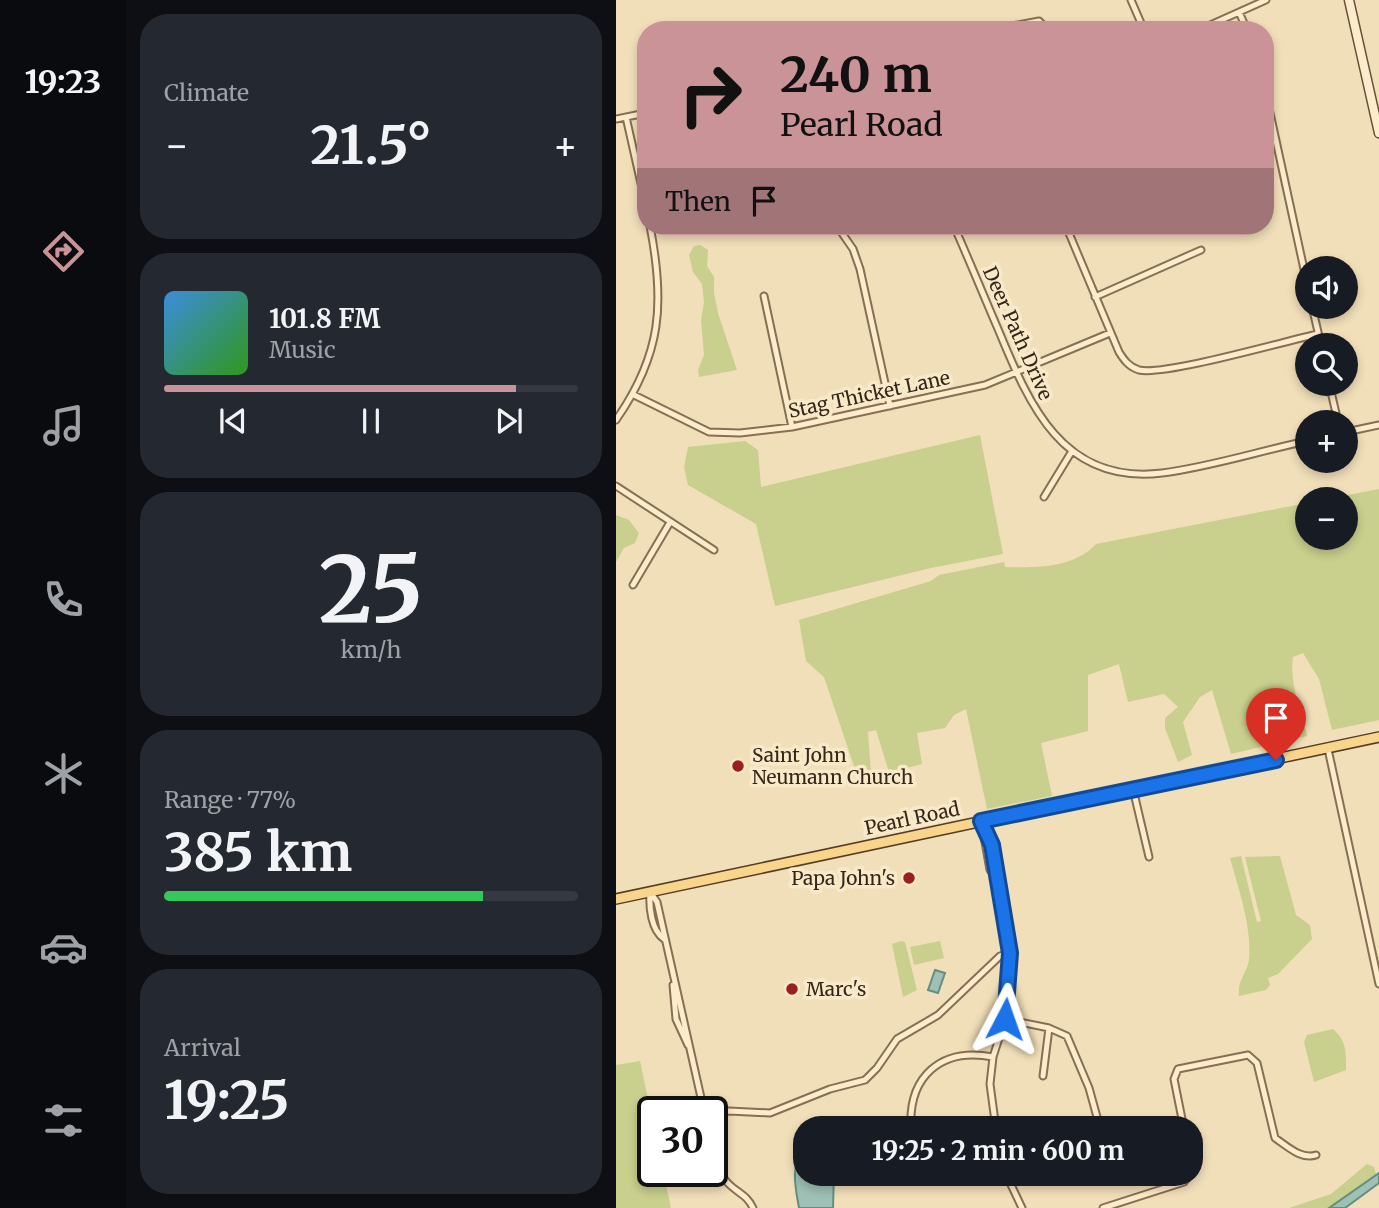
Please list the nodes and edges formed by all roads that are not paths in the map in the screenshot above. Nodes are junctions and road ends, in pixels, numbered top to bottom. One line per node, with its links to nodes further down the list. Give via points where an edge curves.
1 (1130, 0): 5 (street)
2 (1266, 0): 4 (street)
3 (1349, 0): 12 (street)
4 (1239, 12): 6 (street); 7 (street)
5 (1140, 21)
6 (1219, 21)
7 (1243, 21)
8 (637, 115): 9 (street)
9 (626, 117): 10 (street); 13 (street)
10 (616, 119)
11 (1274, 131): 19 (street)
12 (1379, 133)
13 (637, 166)
14 (652, 235): 25 (street, via 659,311 652,349)
15 (843, 235): 26 (street, via 860,269)
16 (958, 235): 24 (street, Deer Path Drive)
17 (1070, 235): 21 (street)
18 (1201, 250): 21 (street)
19 (1301, 256)
20 (764, 296): 29 (street)
21 (1095, 297): 22 (street)
22 (1110, 333): 23 (street, via 1127,364 1139,370); 24 (street, Stag Thicket Lane)
23 (1295, 339)
24 (1016, 373): 26 (street, Stag Thicket Lane, via 985,385); 32 (street, Deer Path Drive, via 1050,432)
25 (634, 395): 27 (street); 29 (street, Stag Thicket Lane, via 709,432)
26 (890, 406): 29 (street, Stag Thicket Lane)
27 (616, 420)
28 (1379, 425): 30 (street)
29 (792, 427)
30 (1358, 429)
31 (1295, 444): 32 (street, Deer Path Drive, via 1161,473 1121,470)
32 (1072, 451): 34 (street)
33 (616, 486): 35 (street)
34 (1044, 498)
35 (669, 524): 36 (street); 37 (street)
36 (713, 550)
37 (633, 585)
38 (1379, 737): 39 (main road, Pearl Road)
39 (1328, 749): 40 (main road, Pearl Road); 46 (street)
40 (1133, 789): 41 (main road, Pearl Road); 42 (street)
41 (981, 821): 43 (main road, Pearl Road); 45 (street)
42 (1149, 857)
43 (650, 892): 44 (main road, Pearl Road); 51 (street, via 655,927 664,939 676,1019 690,1047)
44 (616, 899)
45 (1010, 953): 47 (street); 52 (street, via 1000,956 938,1015 897,1039 865,1080 770,1113)
46 (1379, 984)
47 (1005, 1019): 48 (street); 49 (street)
48 (1049, 1028): 50 (street); 55 (street, via 1067,1036 1077,1054)
49 (993, 1057): 53 (street, via 972,1053 936,1063 926,1072 909,1106); 54 (street)
50 (1043, 1076)
51 (701, 1096)
52 (728, 1111)
53 (910, 1116)
54 (993, 1116)
55 (1097, 1116)
56 (1181, 1116): 57 (street, via 1174,1079 1178,1069 1248,1055 1258,1063 1275,1138 1292,1151)
57 (1316, 1155)
58 (728, 1182): 61 (street, via 747,1196)
59 (1011, 1186): 62 (street)
60 (1172, 1186): 63 (street)
61 (753, 1208)
62 (1021, 1208)
63 (1105, 1208)

